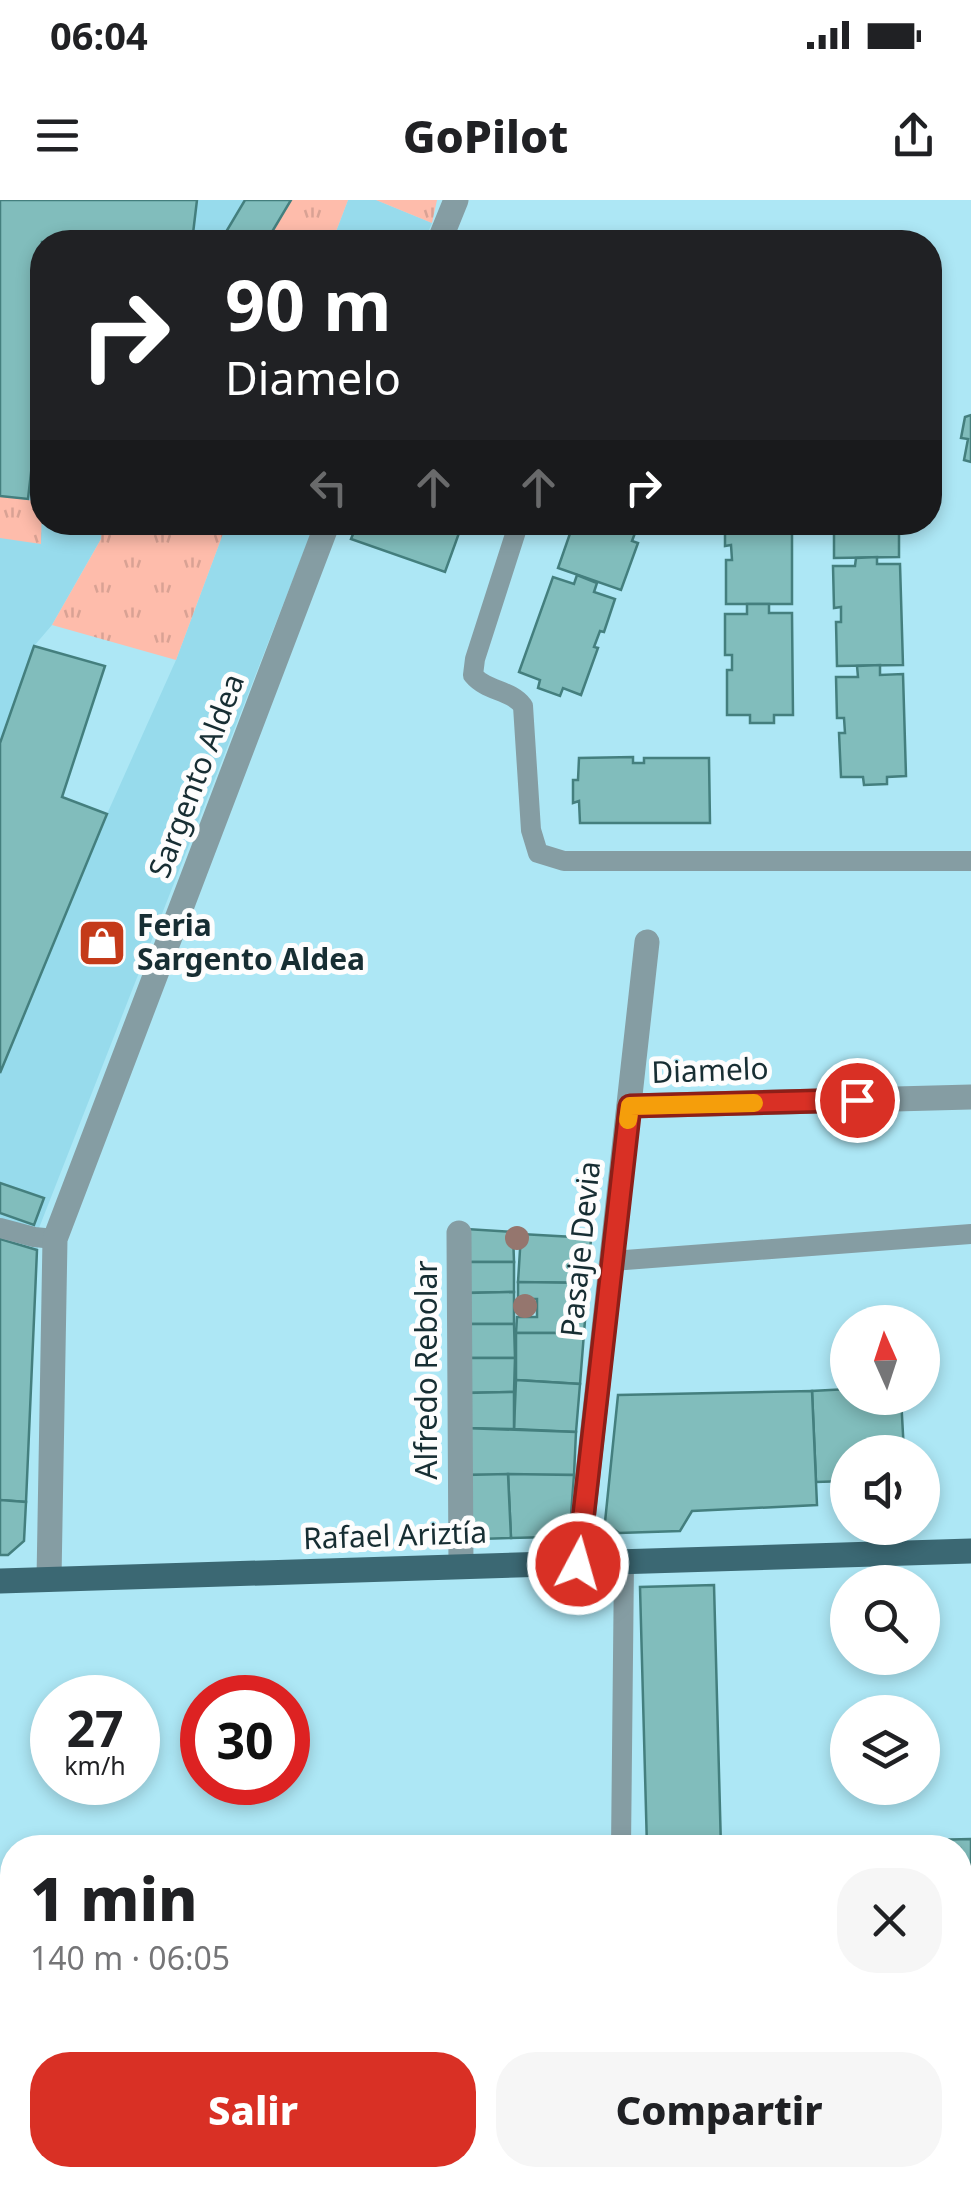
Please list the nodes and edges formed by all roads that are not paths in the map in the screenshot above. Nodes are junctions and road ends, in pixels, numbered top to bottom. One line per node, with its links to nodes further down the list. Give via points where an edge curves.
1 (456, 200): 2 (street)
2 (444, 230)
3 (323, 535): 12 (street, Sargento Aldea)
4 (515, 535): 5 (lane, via 473,668 477,681 523,706 530,830 538,853 564,862)
5 (971, 860)
6 (647, 942): 8 (street, Pasaje Devia)
7 (971, 1097): 8 (street, Diamelo)
8 (630, 1106): 13 (street, Pasaje Devia)
9 (0, 1228): 12 (lane)
10 (458, 1233): 17 (street, Alfredo Rebolar)
11 (971, 1234): 13 (lane)
12 (55, 1239): 18 (street, Sargento Aldea)
13 (612, 1261): 16 (street, Pasaje Devia)
14 (971, 1551): 15 (main road, Rafael Ariztía)
15 (624, 1562): 16 (main road, Rafael Ariztía); 20 (lane)
16 (578, 1564): 17 (main road, Rafael Ariztía)
17 (461, 1566): 18 (main road, Rafael Ariztía)
18 (49, 1579): 19 (main road, Rafael Ariztía)
19 (0, 1581)
20 (621, 1835)

